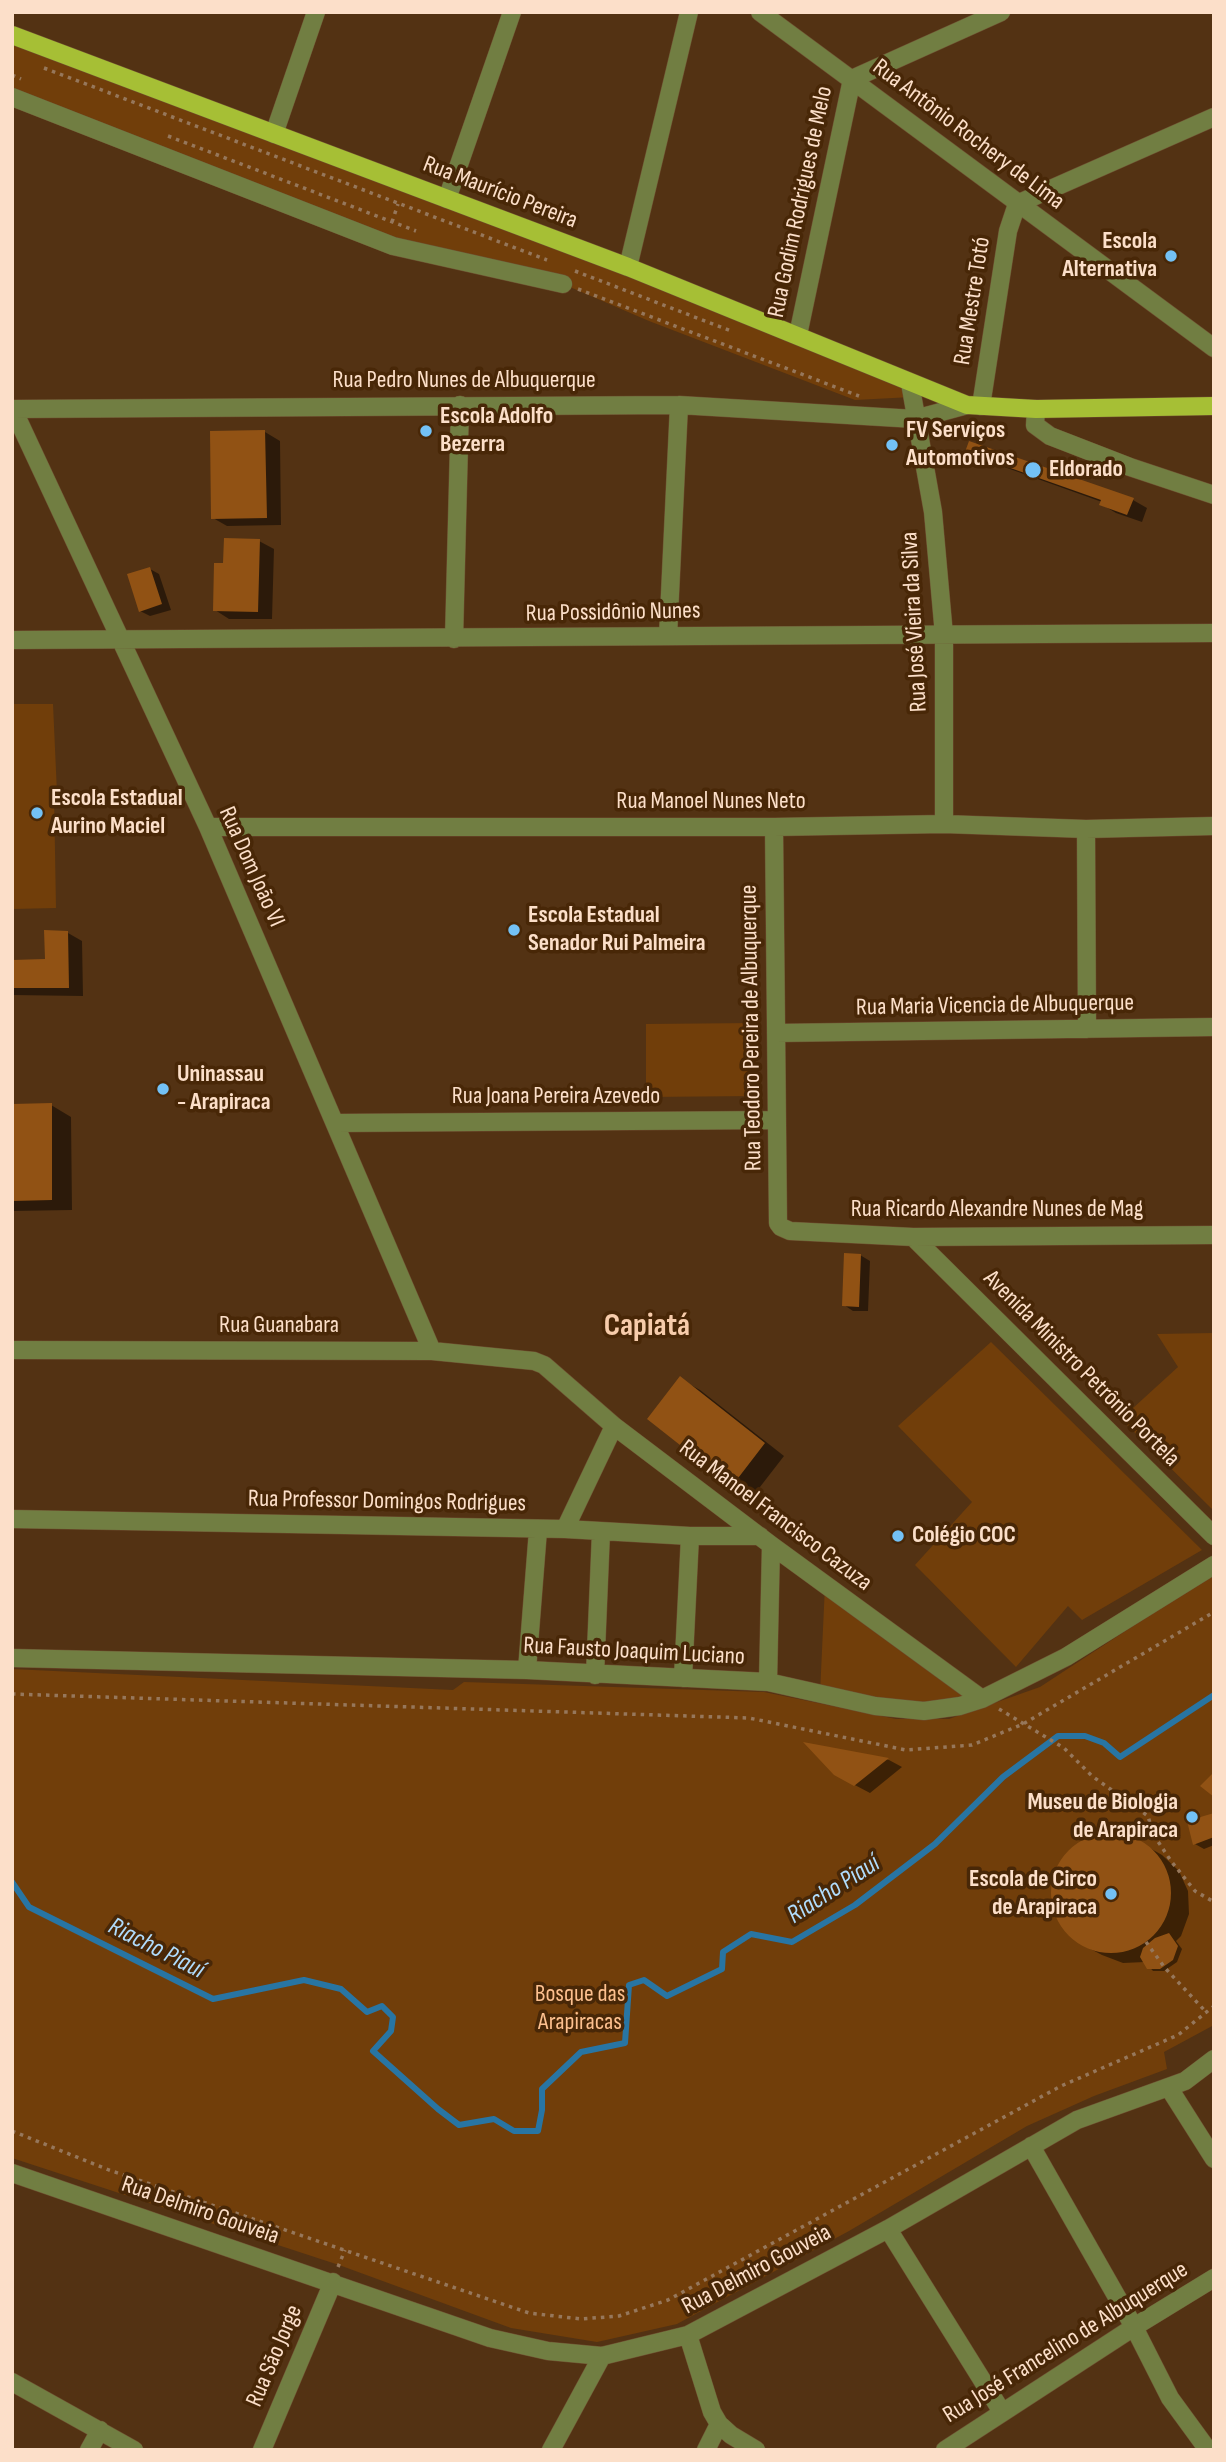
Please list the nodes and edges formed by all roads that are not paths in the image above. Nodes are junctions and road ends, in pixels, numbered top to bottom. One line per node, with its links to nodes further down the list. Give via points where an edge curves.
1 (316, 12): 12 (street)
2 (512, 12): 13 (street)
3 (689, 12): 15 (street)
4 (760, 12): 7 (street, Rua Antônio Rochery de Lima)
5 (1001, 12): 7 (street)
6 (12, 35): 12 (main road, Rua Maurício Pereira)
7 (852, 79): 14 (street, Rua Antônio Rochery de Lima); 17 (street, Rua Godim Rodrigues de Melo)
8 (12, 97): 9 (street)
9 (40, 108): 10 (street); 16 (street, via 393,246)
10 (12, 112)
11 (1214, 117): 14 (street)
12 (274, 134): 13 (main road, Rua Maurício Pereira)
13 (447, 199): 15 (main road, Rua Maurício Pereira)
14 (1017, 204): 18 (street, Rua Antônio Rochery de Lima); 22 (street, Rua Mestre Totó)
15 (628, 267): 17 (main road, Rua Maurício Pereira)
16 (567, 276)
17 (798, 335): 19 (main road, Rua Maurício Pereira)
18 (1214, 348)
19 (910, 383): 22 (main road, Rua Maurício Pereira); 26 (street, Rua José Vieira da Silva)
20 (460, 405): 21 (street, Rua Pedro Nunes de Albuquerque); 24 (street, Rua Pedro Nunes de Albuquerque); 31 (street)
21 (679, 405): 26 (street, Rua Pedro Nunes de Albuquerque); 30 (street)
22 (974, 406): 25 (main road, Rua Maurício Pereira); 26 (street, Rua Pedro Nunes de Albuquerque)
23 (1214, 406): 25 (main road, Rua Maurício Pereira)
24 (13, 409): 33 (street, Rua Dom João VI)
25 (1036, 409): 27 (street, via 1035,425 1050,436)
26 (915, 419): 29 (street, Rua José Vieira da Silva, via 933,512)
27 (1214, 495)
28 (1214, 633): 29 (street, Rua Possidônio Nunes)
29 (944, 635): 30 (street, Rua Possidônio Nunes); 34 (street, Rua José Vieira da Silva)
30 (668, 636): 31 (street, Rua Possidônio Nunes)
31 (454, 639): 33 (street, Rua Possidônio Nunes)
32 (12, 640): 33 (street, Rua Possidônio Nunes)
33 (122, 640): 36 (street, Rua Dom João VI)
34 (944, 824): 37 (street, Rua Manoel Nunes Neto); 38 (street, Rua Manoel Nunes Neto)
35 (1214, 826): 38 (street, Rua Manoel Nunes Neto)
36 (208, 827): 37 (street, Rua Manoel Nunes Neto); 43 (street, Rua Dom João VI)
37 (774, 827): 41 (street, Rua Teodoro Pereira de Albuquerque)
38 (1086, 829): 40 (street)
39 (1214, 1027): 40 (street, Rua Maria Vicencia de Albuquerque)
40 (1087, 1030): 41 (street, Rua Maria Vicencia de Albuquerque)
41 (776, 1033): 42 (street, Rua Teodoro Pereira de Albuquerque)
42 (777, 1121): 43 (street, Rua Joana Pereira Azevedo); 44 (street, Rua Teodoro Pereira de Albuquerque)
43 (336, 1123): 48 (street, Rua Dom João VI)
44 (780, 1227): 46 (street, Rua Ricardo Alexandre Nunes de Mag)
45 (1214, 1235): 46 (street, Rua Ricardo Alexandre Nunes de Mag)
46 (913, 1237): 56 (street, Avenida Ministro Petrônio Portela)
47 (12, 1350): 48 (street, Rua Guanabara)
48 (432, 1351): 49 (street, Rua Guanabara)
49 (544, 1364): 50 (street, Rua Manoel Francisco Cazuza)
50 (614, 1426): 52 (street); 57 (street, Rua Manoel Francisco Cazuza)
51 (12, 1519): 53 (street, Rua Professor Domingos Rodrigues)
52 (565, 1529): 53 (street, Rua Professor Domingos Rodrigues); 54 (street, Rua Professor Domingos Rodrigues)
53 (538, 1530): 60 (street)
54 (601, 1532): 55 (street, Rua Professor Domingos Rodrigues); 61 (street)
55 (690, 1536): 57 (street, Rua Professor Domingos Rodrigues); 62 (street)
56 (1214, 1536)
57 (765, 1541): 63 (street); 64 (street, Rua Manoel Francisco Cazuza)
58 (1214, 1565): 64 (street, Rua Fausto Joaquim Luciano, via 1066,1657)
59 (12, 1658): 60 (street, Rua Fausto Joaquim Luciano)
60 (527, 1671): 61 (street, Rua Fausto Joaquim Luciano)
61 (595, 1675): 62 (street, Rua Fausto Joaquim Luciano)
62 (683, 1678): 63 (street, Rua Fausto Joaquim Luciano)
63 (768, 1682): 64 (street, Rua Fausto Joaquim Luciano, via 875,1706 924,1711)
64 (982, 1699)
65 (1214, 2059): 66 (street, Rua Delmiro Gouveia)
66 (1169, 2088): 67 (street, Rua Delmiro Gouveia, via 1077,2120); 68 (street)
67 (1031, 2146): 70 (street, Rua Delmiro Gouveia); 73 (street)
68 (1214, 2159)
69 (12, 2172): 72 (street, Rua Delmiro Gouveia)
70 (888, 2229): 74 (street, Rua Delmiro Gouveia); 77 (street)
71 (1214, 2278): 73 (street, Rua José Francelino de Albuquerque)
72 (333, 2282): 75 (street, Rua Delmiro Gouveia, via 490,2338 548,2351); 83 (street, Rua São Jorge)
73 (1134, 2327): 77 (street, Rua José Francelino de Albuquerque); 87 (street, via 1170,2399)
74 (688, 2335): 75 (street, Rua Delmiro Gouveia); 78 (street)
75 (602, 2356): 84 (street)
76 (12, 2382): 79 (street)
77 (1002, 2412): 80 (street, Rua José Francelino de Albuquerque)
78 (719, 2424): 85 (street); 86 (street)
79 (100, 2430): 81 (street); 82 (street)
80 (954, 2447)
81 (89, 2450)
82 (134, 2450)
83 (262, 2450)
84 (551, 2450)
85 (706, 2450)
86 (756, 2450)
87 (1208, 2450)

